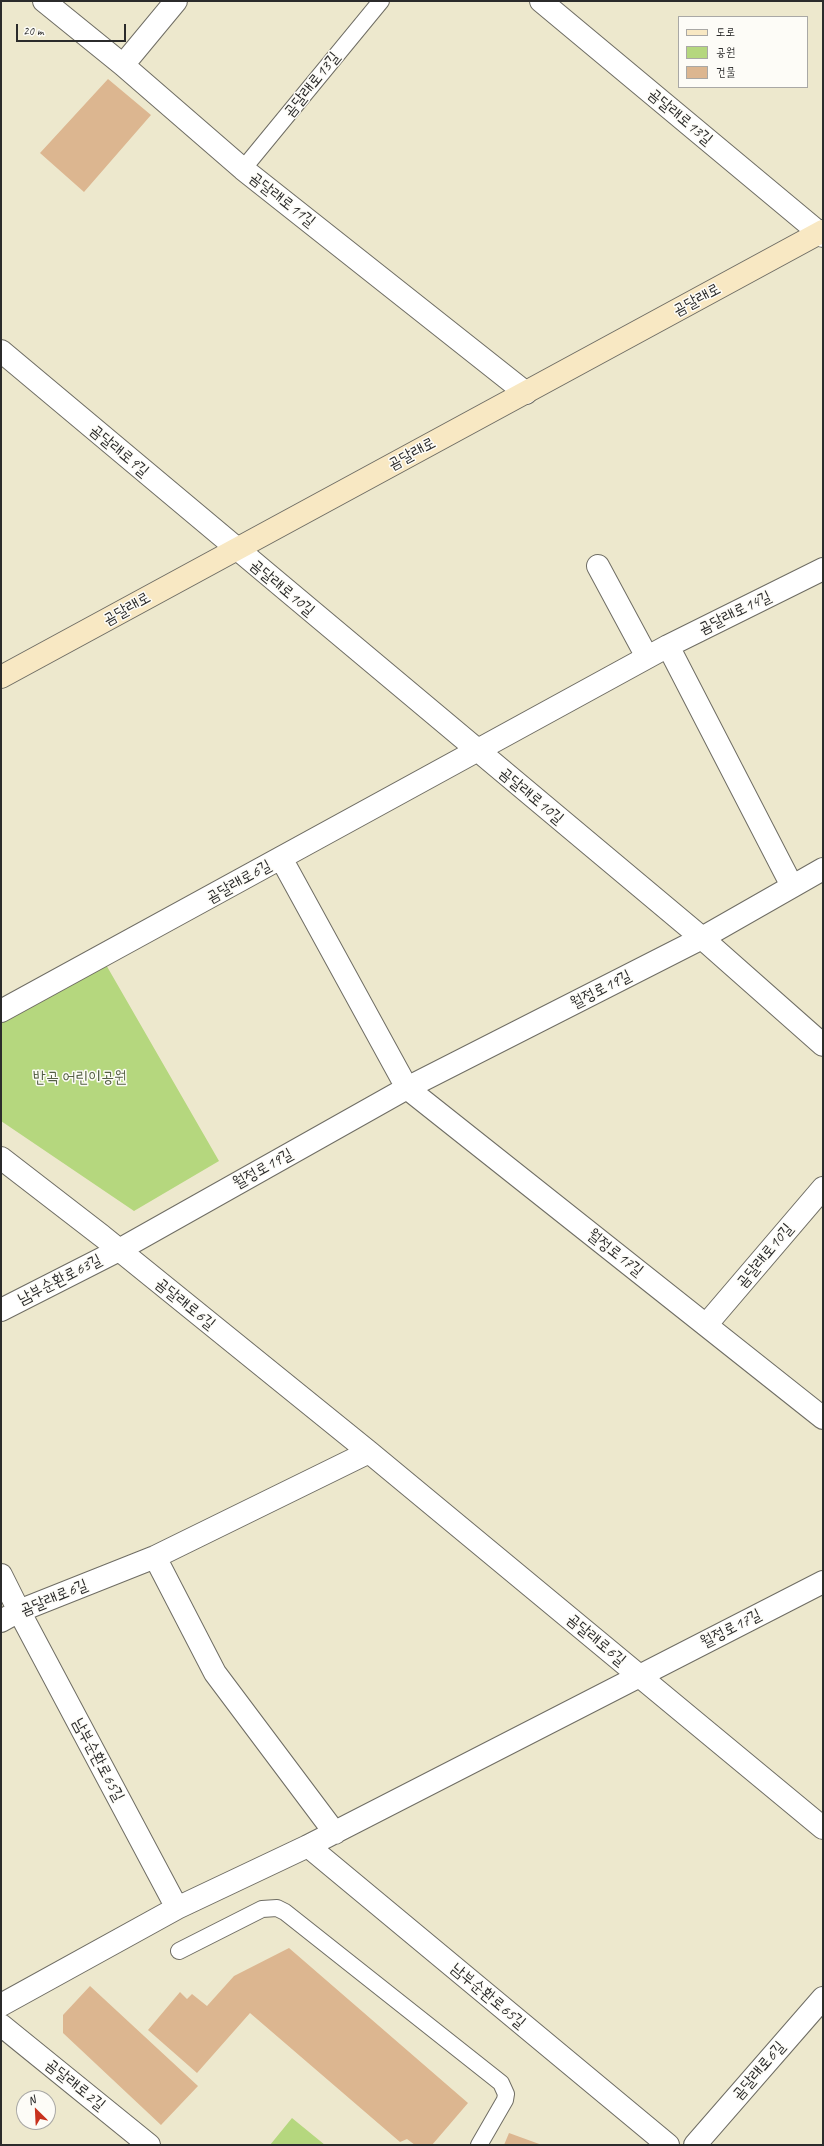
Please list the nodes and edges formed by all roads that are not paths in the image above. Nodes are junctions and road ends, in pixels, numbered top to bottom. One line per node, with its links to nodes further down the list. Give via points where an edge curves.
1 (44, 1): 5 (street, 곰달래로11길)
2 (176, 1): 5 (street)
3 (381, 1): 6 (lane, 곰달래로13길)
4 (541, 1): 7 (street, 곰달래로13길)
5 (122, 65): 6 (street, 곰달래로11길)
6 (243, 169): 9 (street, 곰달래로11길)
7 (822, 234): 9 (street, 곰달래로)
8 (1, 352): 10 (street, 곰달래로9길)
9 (526, 393): 10 (street, 곰달래로)
10 (236, 550): 15 (street, 곰달래로); 16 (street, 곰달래로10길)
11 (598, 566): 14 (street)
12 (821, 574): 13 (street, 곰달래로14길)
13 (668, 646): 14 (street, 곰달래로14길); 19 (street)
14 (648, 658): 16 (street, 곰달래로14길)
15 (1, 677)
16 (476, 750): 17 (street, 곰달래로6길); 20 (street, 곰달래로10길)
17 (281, 858): 21 (street, 곰달래로6길); 23 (street)
18 (823, 869): 19 (street, 월정로19길)
19 (792, 886): 20 (street, 월정로19길)
20 (702, 938): 22 (street, 곰달래로10길); 23 (street, 월정로19길)
21 (1, 1011)
22 (823, 1045)
23 (407, 1088): 26 (street, 월정로19길); 28 (street, 월정로17길)
24 (1, 1158): 26 (street, 곰달래로6길)
25 (823, 1188): 28 (street, 곰달래로10길)
26 (119, 1250): 27 (street, 남부순환로63길); 30 (street, 곰달래로6길)
27 (1, 1310)
28 (706, 1325): 29 (street, 월정로17길)
29 (823, 1418)
30 (369, 1452): 31 (street, 곰달래로6길); 35 (street, 곰달래로6길)
31 (155, 1557): 34 (street, 곰달래로6길); 37 (street, via 215,1673)
32 (1, 1575): 34 (street)
33 (823, 1582): 35 (street, 월정로17길)
34 (10, 1616): 39 (street, 남부순환로65길)
35 (639, 1676): 36 (street, 곰달래로6길); 37 (street)
36 (823, 1828)
37 (335, 1832): 38 (street)
38 (308, 1846): 39 (street); 46 (street, 남부순환로65길)
39 (178, 1908): 42 (street)
40 (179, 1951): 45 (lane, via 262,1909 277,1908 285,1912 501,2084 506,2094 505,2100)
41 (823, 1998): 47 (street, 곰달래로6길)
42 (1, 2005)
43 (1, 2025): 44 (street, 곰달래로2길)
44 (149, 2145)
45 (479, 2145)
46 (668, 2145)
47 (695, 2145)

